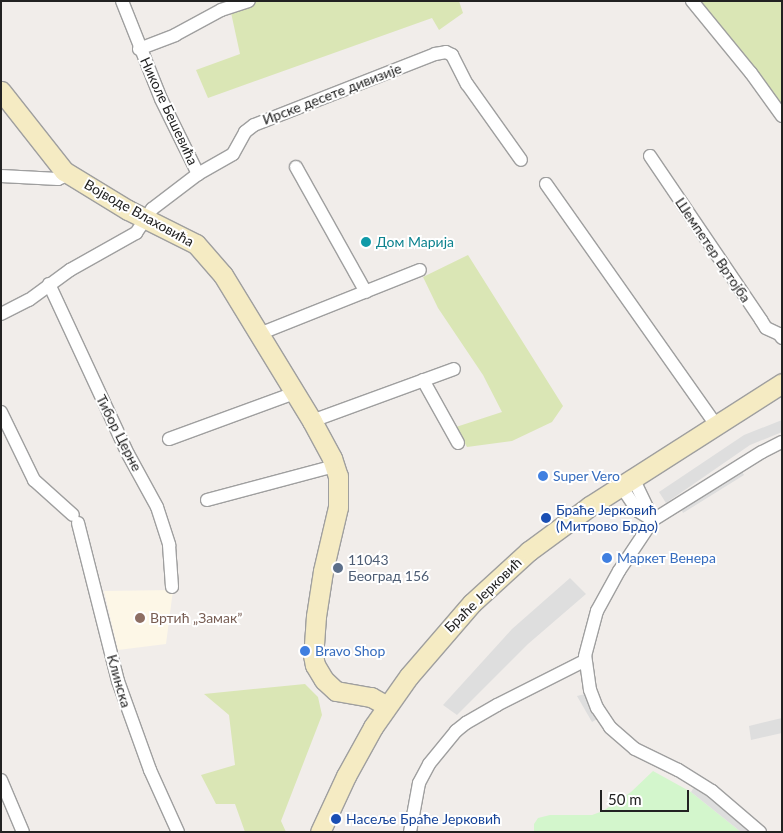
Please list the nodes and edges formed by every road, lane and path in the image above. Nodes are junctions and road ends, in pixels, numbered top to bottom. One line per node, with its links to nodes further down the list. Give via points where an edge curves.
1 (122, 1): 5 (street, Николе Бешевића)
2 (250, 1): 4 (street, Николе Бешевића)
3 (692, 1): 7 (street)
4 (219, 6): 5 (street, Николе Бешевића, via 175,34)
5 (139, 49): 12 (street, Николе Бешевића)
6 (1, 91): 11 (street, Војводе Влаховића, via 53,160)
7 (782, 116)
8 (650, 156): 21 (street, Шемпетер Вртојба, via 766,328)
9 (521, 160): 12 (street, Ирске десете дивизије, via 467,84 452,55 446,52 254,125 233,154)
10 (296, 167): 18 (street)
11 (69, 174): 13 (street, via 58,179); 15 (street, Војводе Влаховића)
12 (198, 174): 15 (street, Ирске десете дивизије)
13 (1, 176)
14 (546, 184): 28 (street)
15 (145, 218): 17 (street, Ирске десете дивизије, via 136,234); 20 (street, Војводе Влаховића, via 201,248 223,275)
16 (420, 270): 18 (street)
17 (49, 284): 19 (street, Ирске десете дивизије, via 29,300); 36 (street, Тибор Церне, via 128,454 157,507 169,545)
18 (366, 292): 20 (street)
19 (1, 314)
20 (258, 334): 25 (street, Војводе Влаховића)
21 (782, 338)
22 (454, 369): 23 (street)
23 (422, 380): 27 (street); 31 (street)
24 (782, 383): 28 (street, Браће Јерковић)
25 (295, 394): 27 (street, Војводе Влаховића); 29 (street)
26 (1, 412): 41 (street, Клинска, via 34,480 75,519 118,681 150,770)
27 (312, 421): 32 (street, Војводе Влаховића)
28 (716, 425): 33 (street, Браће Јерковић)
29 (169, 438)
30 (782, 442): 35 (street)
31 (458, 443)
32 (335, 466): 34 (street); 38 (street, Војводе Влаховића, via 340,496 318,595 314,661 324,680 336,690 371,697)
33 (627, 482): 35 (street, via 638,511); 38 (street, Браће Јерковић, via 529,551 472,603)
34 (207, 500)
35 (653, 520): 37 (street, via 597,611)
36 (172, 587)
37 (584, 661): 43 (street, via 497,705 456,731 429,764 419,783); 44 (street, via 597,708 620,737 635,749 712,790)
38 (387, 706): 42 (street, Браће Јерковић, via 357,755)
39 (1, 780): 40 (street)
40 (23, 832)
41 (178, 832)
42 (320, 832)
43 (410, 832)
44 (760, 832)

